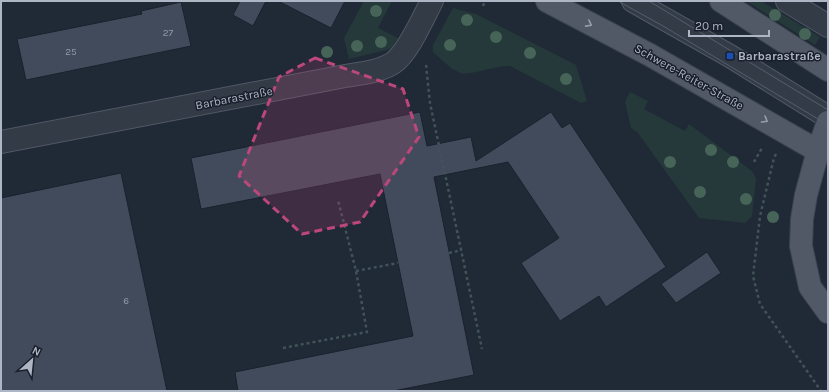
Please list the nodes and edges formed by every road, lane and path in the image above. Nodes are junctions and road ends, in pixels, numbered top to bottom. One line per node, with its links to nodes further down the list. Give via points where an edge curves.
1 (432, 1): 13 (street, Barbarastraße, via 412,40 394,63 383,68)
2 (485, 1): 7 (path)
3 (547, 1): 14 (main road, Schwere-Reiter-Straße, one-way to 14, via 656,59)
4 (633, 1): 11 (street, via 730,56)
5 (721, 1): 10 (main road)
6 (788, 1): 8 (street)
7 (483, 6)
8 (828, 26)
9 (426, 63): 17 (path, via 430,103)
10 (828, 70)
11 (828, 117)
12 (828, 122): 14 (main road)
13 (1, 142)
14 (823, 154): 21 (main road, via 806,195 801,246 810,287)
15 (770, 174): 24 (path, via 760,216 754,276 760,304)
16 (338, 200): 20 (path)
17 (462, 250): 18 (path); 23 (path)
18 (449, 253)
19 (398, 263): 20 (path)
20 (356, 271): 22 (path, via 368,332)
21 (828, 312)
22 (282, 348)
23 (482, 349)
24 (821, 391)

